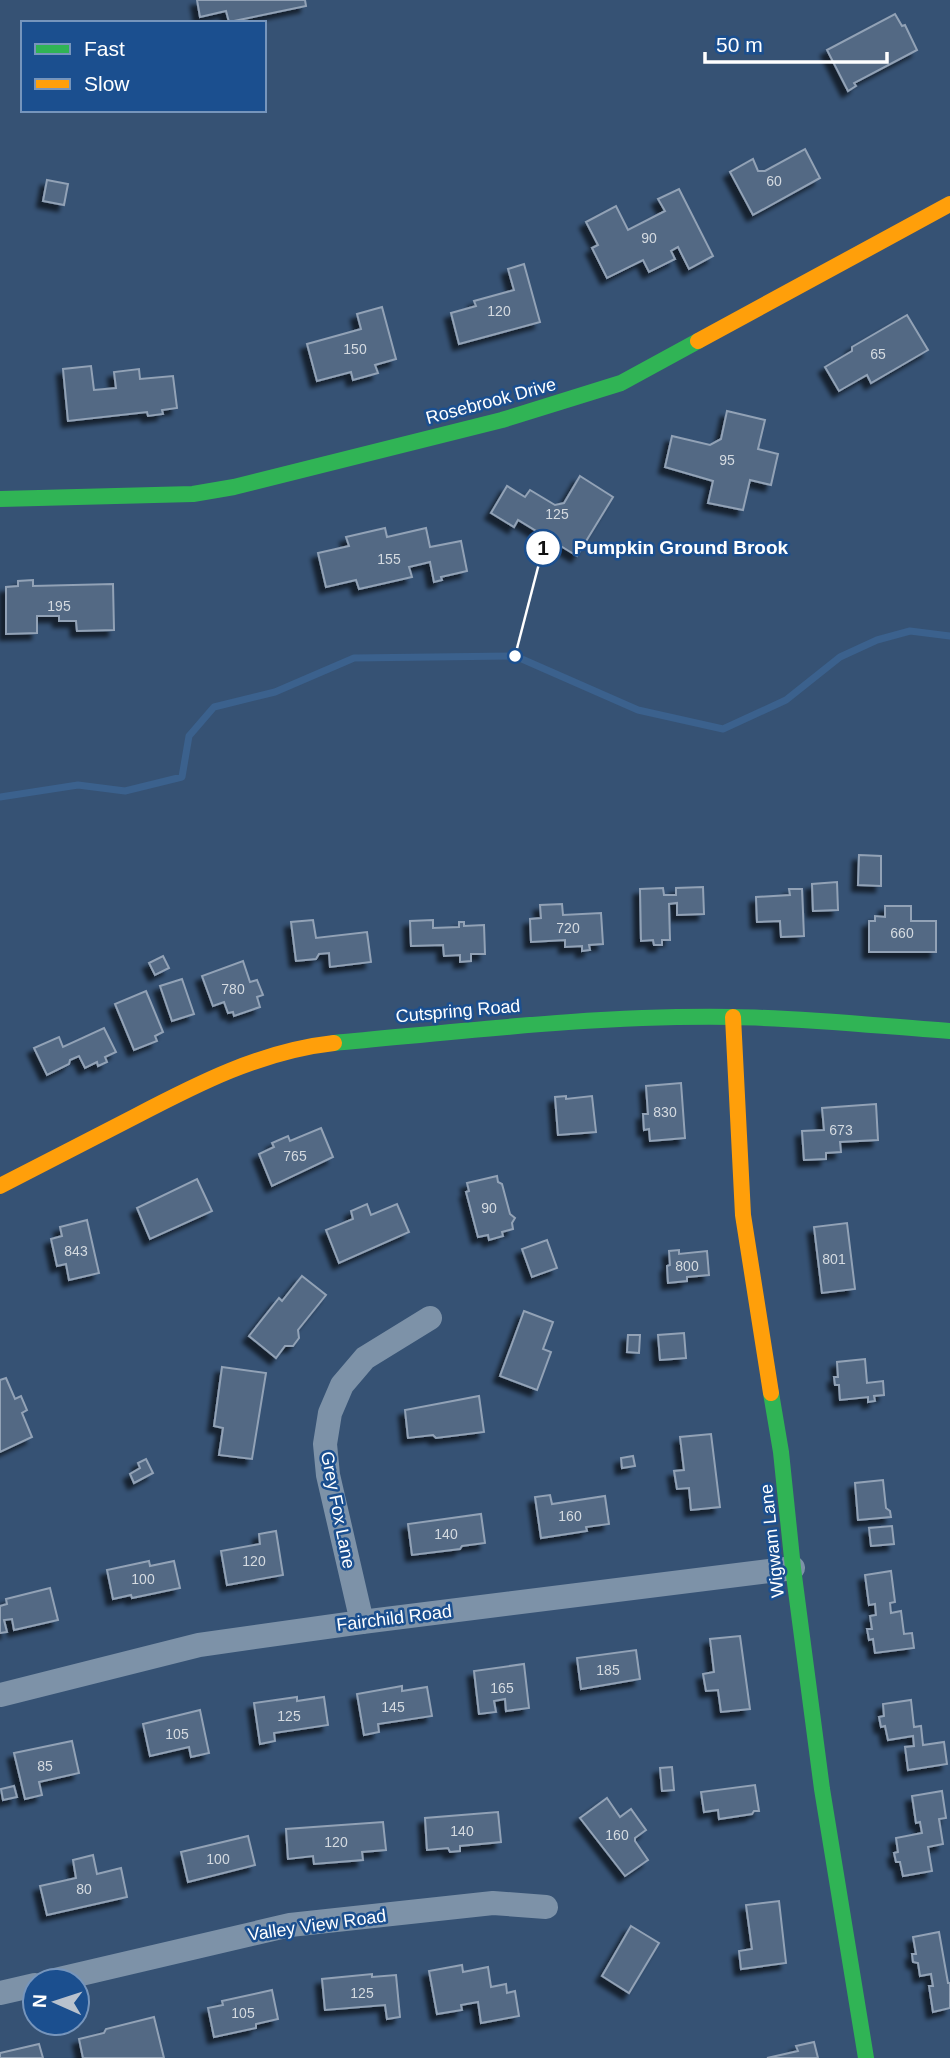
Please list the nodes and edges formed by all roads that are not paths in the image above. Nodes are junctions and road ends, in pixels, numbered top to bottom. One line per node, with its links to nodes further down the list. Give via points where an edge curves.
1 (950, 204): 2 (street, Rosebrook Drive, via 621,383 594,393 193,494)
2 (0, 499)
3 (733, 1017): 4 (street, Cutspring Road); 5 (street, Cutspring Road, via 552,1022 308,1046 256,1060 198,1084); 7 (street, Wigwam Lane, via 743,1215 773,1393)
4 (950, 1031)
5 (0, 1186)
6 (430, 1318): 8 (street, Grey Fox Lane, via 365,1358 342,1385 330,1413 325,1444 328,1475)
7 (793, 1568): 8 (street, Fairchild Road); 14 (street, Wigwam Lane, via 824,1802)
8 (362, 1622): 9 (street, Fairchild Road, via 199,1645)
9 (0, 1695)
10 (546, 1907): 11 (street, Valley View Road, via 493,1903 290,1925)
11 (91, 1972)
12 (21, 1988): 13 (street)
13 (0, 1993)
14 (866, 2058)

